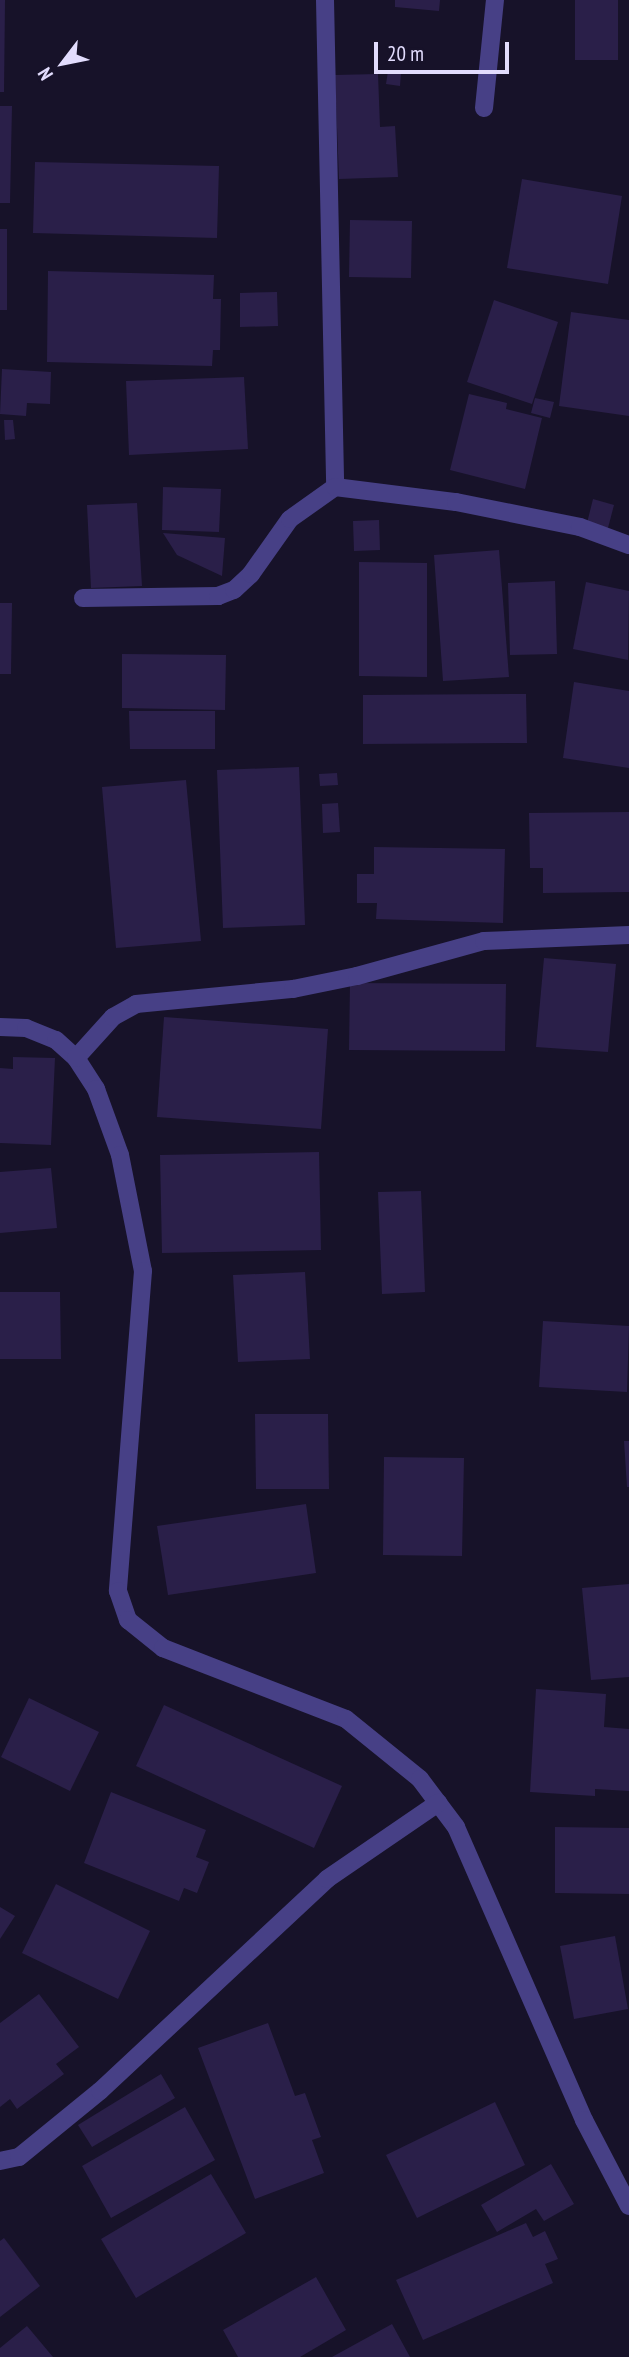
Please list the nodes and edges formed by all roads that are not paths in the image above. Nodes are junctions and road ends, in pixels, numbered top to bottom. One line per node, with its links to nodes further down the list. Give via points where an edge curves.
1 (325, 0): 4 (street)
2 (495, 0): 3 (street)
3 (484, 108)
4 (335, 487): 5 (street, via 456,502 580,527); 6 (street, via 290,519 234,590 218,596)
5 (629, 545)
6 (83, 598)
7 (629, 935): 9 (street, via 484,941 293,989 136,1004 113,1017)
8 (0, 1027): 9 (street, via 26,1028 56,1040)
9 (76, 1058): 10 (street, via 96,1088 120,1155 143,1271 118,1591 128,1620 163,1648 346,1719 420,1779)
10 (438, 1803): 11 (street, via 327,1879 100,2091 19,2157); 12 (street, via 456,1827 584,2120)
11 (0, 2161)
12 (629, 2206)

